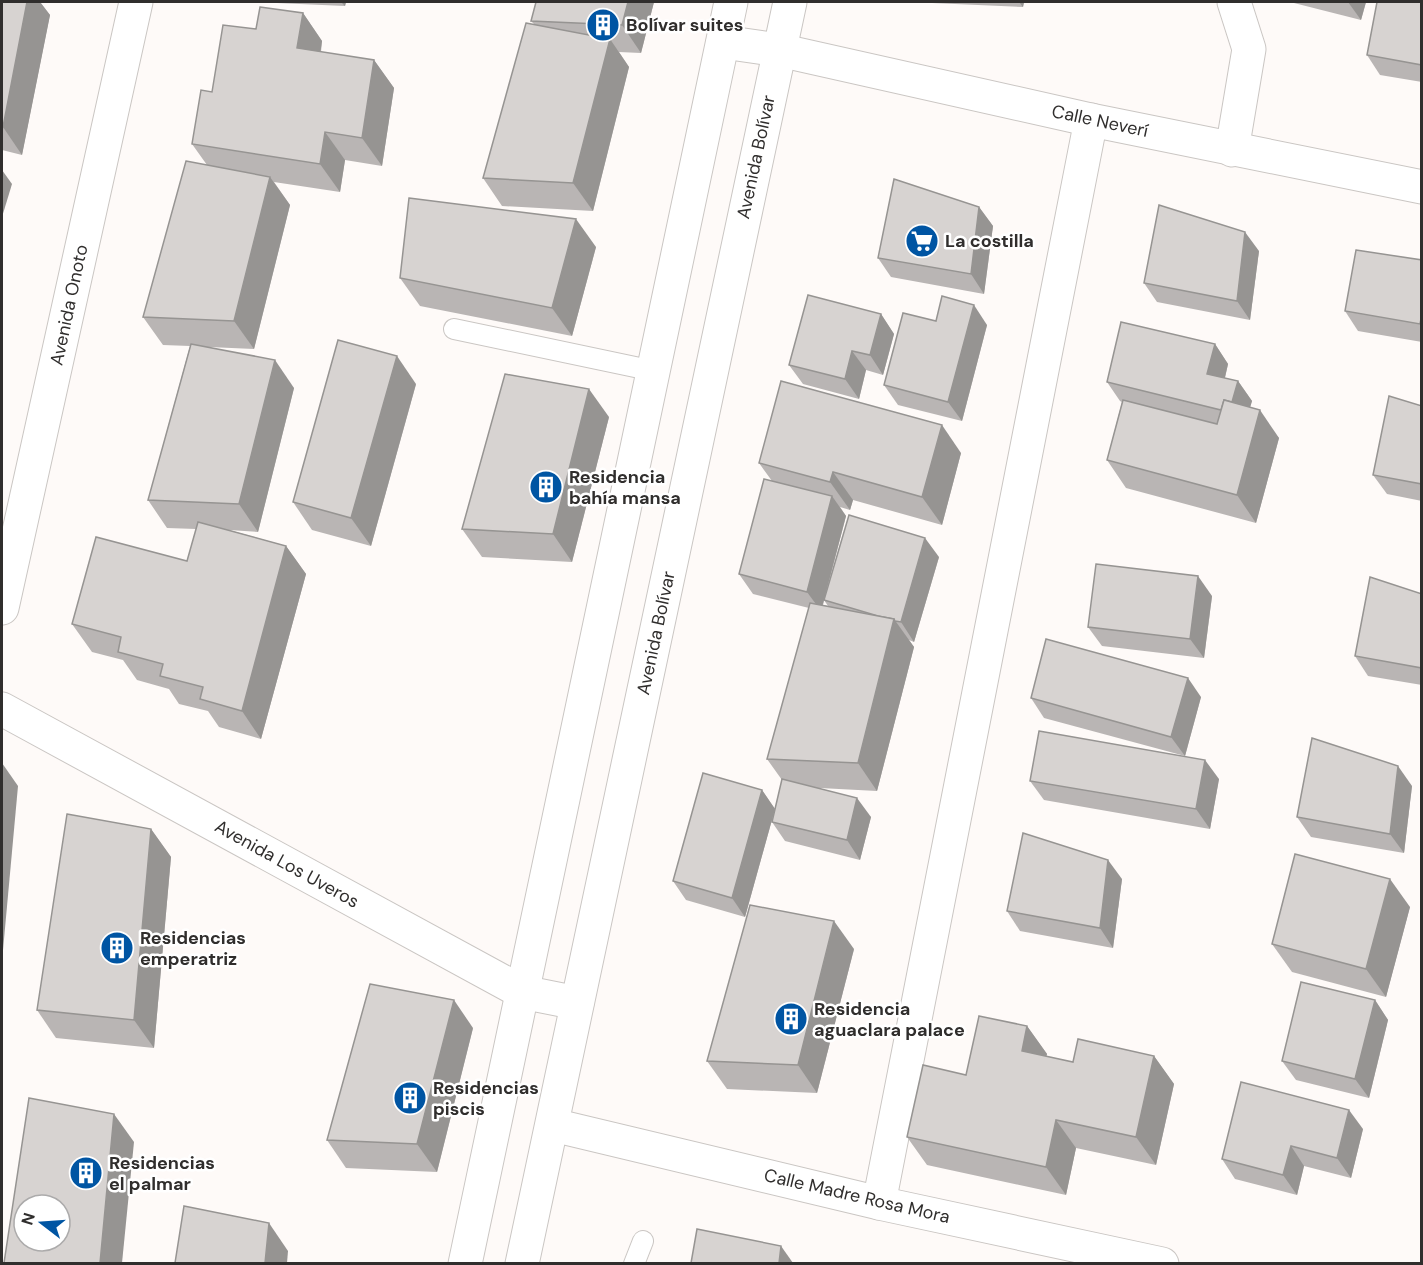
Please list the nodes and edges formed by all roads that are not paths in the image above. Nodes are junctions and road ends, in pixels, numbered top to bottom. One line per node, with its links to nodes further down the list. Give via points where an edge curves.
1 (135, 2): 12 (street, Avenida Onoto)
2 (731, 2): 5 (street)
3 (790, 2): 6 (street, Avenida Bolívar)
4 (1234, 2): 8 (street, via 1249,49)
5 (723, 42): 6 (street, Calle Neverí); 11 (street)
6 (779, 50): 7 (street, Calle Neverí); 15 (street, Avenida Bolívar)
7 (1091, 120): 8 (street, Calle Neverí); 17 (street)
8 (1232, 150): 9 (street, Calle Neverí)
9 (1422, 187)
10 (454, 329): 11 (lane)
11 (654, 371): 14 (street)
12 (2, 608)
13 (2, 709): 14 (street, Avenida Los Uveros)
14 (522, 992): 15 (street, Avenida Los Uveros); 19 (street)
15 (577, 1003): 16 (street, Avenida Bolívar)
16 (553, 1125): 17 (street, Calle Madre Rosa Mora); 20 (street, Avenida Bolívar)
17 (879, 1203): 22 (street, Calle Madre Rosa Mora)
18 (643, 1241): 21 (lane)
19 (465, 1263)
20 (522, 1263)
21 (634, 1263)
22 (1162, 1263)

